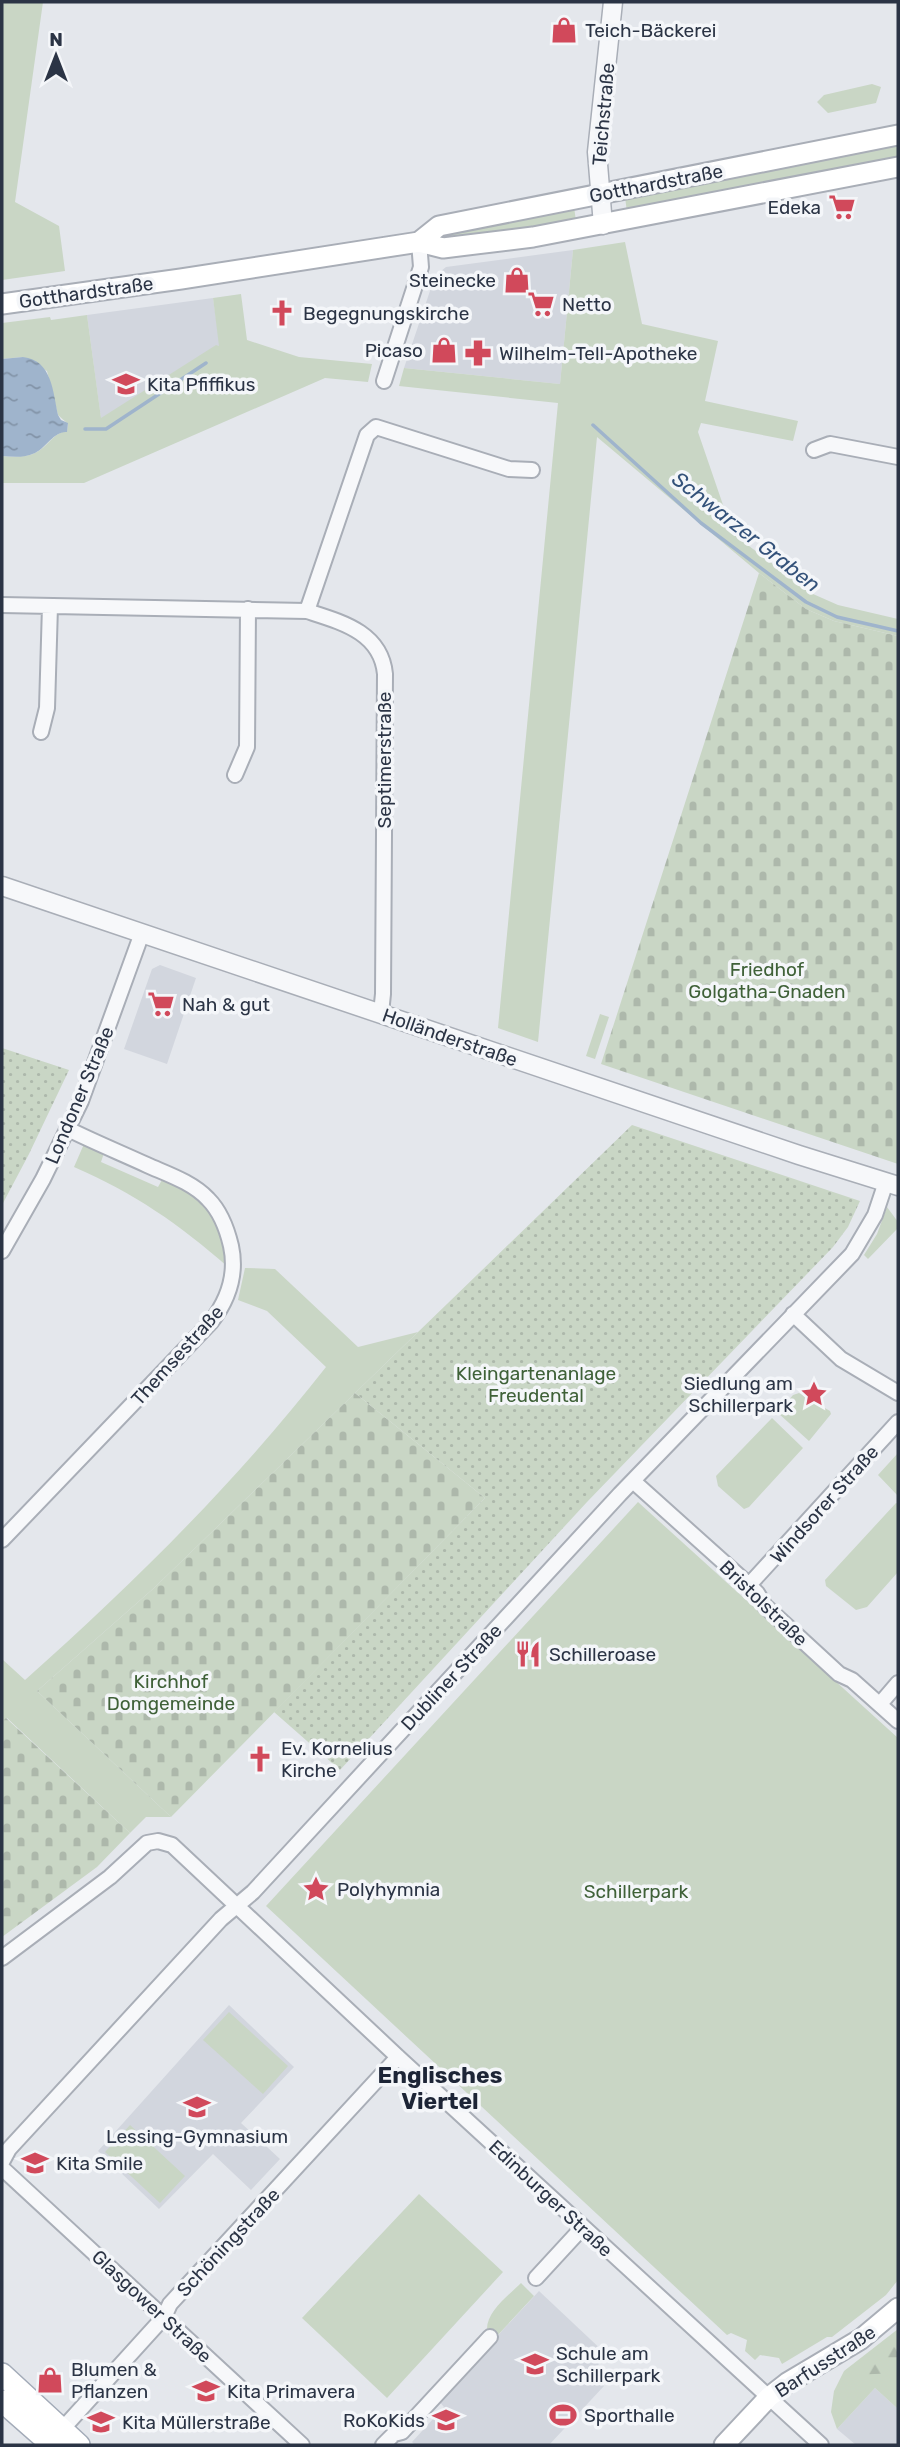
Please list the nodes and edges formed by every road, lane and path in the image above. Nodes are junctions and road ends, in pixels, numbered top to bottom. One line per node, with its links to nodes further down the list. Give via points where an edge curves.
1 (613, 2): 4 (street, Teichstraße, via 597,152)
2 (898, 135): 4 (main road, Gotthardstraße)
3 (898, 167): 5 (main road, Gotthardstraße)
4 (599, 194): 5 (street, Teichstraße); 6 (main road, Gotthardstraße, via 439,226)
5 (603, 225): 6 (main road, Gotthardstraße, via 443,248)
6 (419, 242): 7 (main road, Gotthardstraße); 8 (street, via 421,267)
7 (2, 303)
8 (384, 381)
9 (814, 450): 10 (street, via 830,444)
10 (898, 457)
11 (532, 470): 15 (street, via 509,469 376,427 367,435)
12 (2, 605): 13 (street, Septimerstraße)
13 (50, 606): 14 (street, Septimerstraße); 16 (street, via 47,708)
14 (248, 609): 15 (street, Septimerstraße); 17 (street, via 247,747)
15 (307, 611): 20 (street, Septimerstraße, via 363,634 375,645 384,666)
16 (41, 732)
17 (235, 775)
18 (2, 886): 19 (street, Holländerstraße)
19 (142, 933): 20 (street, Holländerstraße); 21 (street, Londoner Straße)
20 (381, 1013): 22 (street, Holländerstraße)
21 (68, 1129): 23 (street, Londoner Straße); 28 (street, Themsestraße, via 179,1179 207,1198 227,1231 233,1275 211,1322)
22 (892, 1184): 24 (street, Dubliner Straße, via 852,1254)
23 (2, 1251)
24 (793, 1314): 25 (street, via 841,1359); 27 (street, Dubliner Straße)
25 (898, 1393)
26 (898, 1422): 29 (street, Windsorer Straße)
27 (633, 1481): 29 (street, Bristolstraße); 33 (street, Dubliner Straße)
28 (2, 1540)
29 (749, 1585): 31 (street, Bristolstraße, via 765,1606 839,1674 852,1679)
30 (898, 1683): 31 (street)
31 (880, 1704): 32 (street, Bristolstraße)
32 (898, 1721)
33 (239, 1906): 34 (street, Edinburger Straße, via 172,1844 147,1843 110,1877); 35 (street, Edinburger Straße); 36 (street, Dubliner Straße, via 206,1935)
34 (2, 1958)
35 (398, 2057): 38 (street, Edinburger Straße); 41 (street, Schöningstraße, via 170,2304)
36 (2, 2162)
37 (2, 2168): 41 (street, Glasgower Straße)
38 (583, 2227): 39 (street); 44 (street, Edinburger Straße)
39 (536, 2278)
40 (898, 2308): 44 (main road, Barfusstraße, via 862,2339)
41 (164, 2317): 46 (street, Schöningstraße); 48 (street, Glasgower Straße)
42 (490, 2337): 49 (street, via 402,2432)
43 (2, 2374): 46 (main road)
44 (769, 2397): 50 (main road, Barfusstraße); 51 (street, Edinburger Straße)
45 (2, 2401): 46 (main road)
46 (52, 2441): 47 (main road)
47 (79, 2445)
48 (302, 2445)
49 (383, 2445)
50 (724, 2445)
51 (821, 2445)

